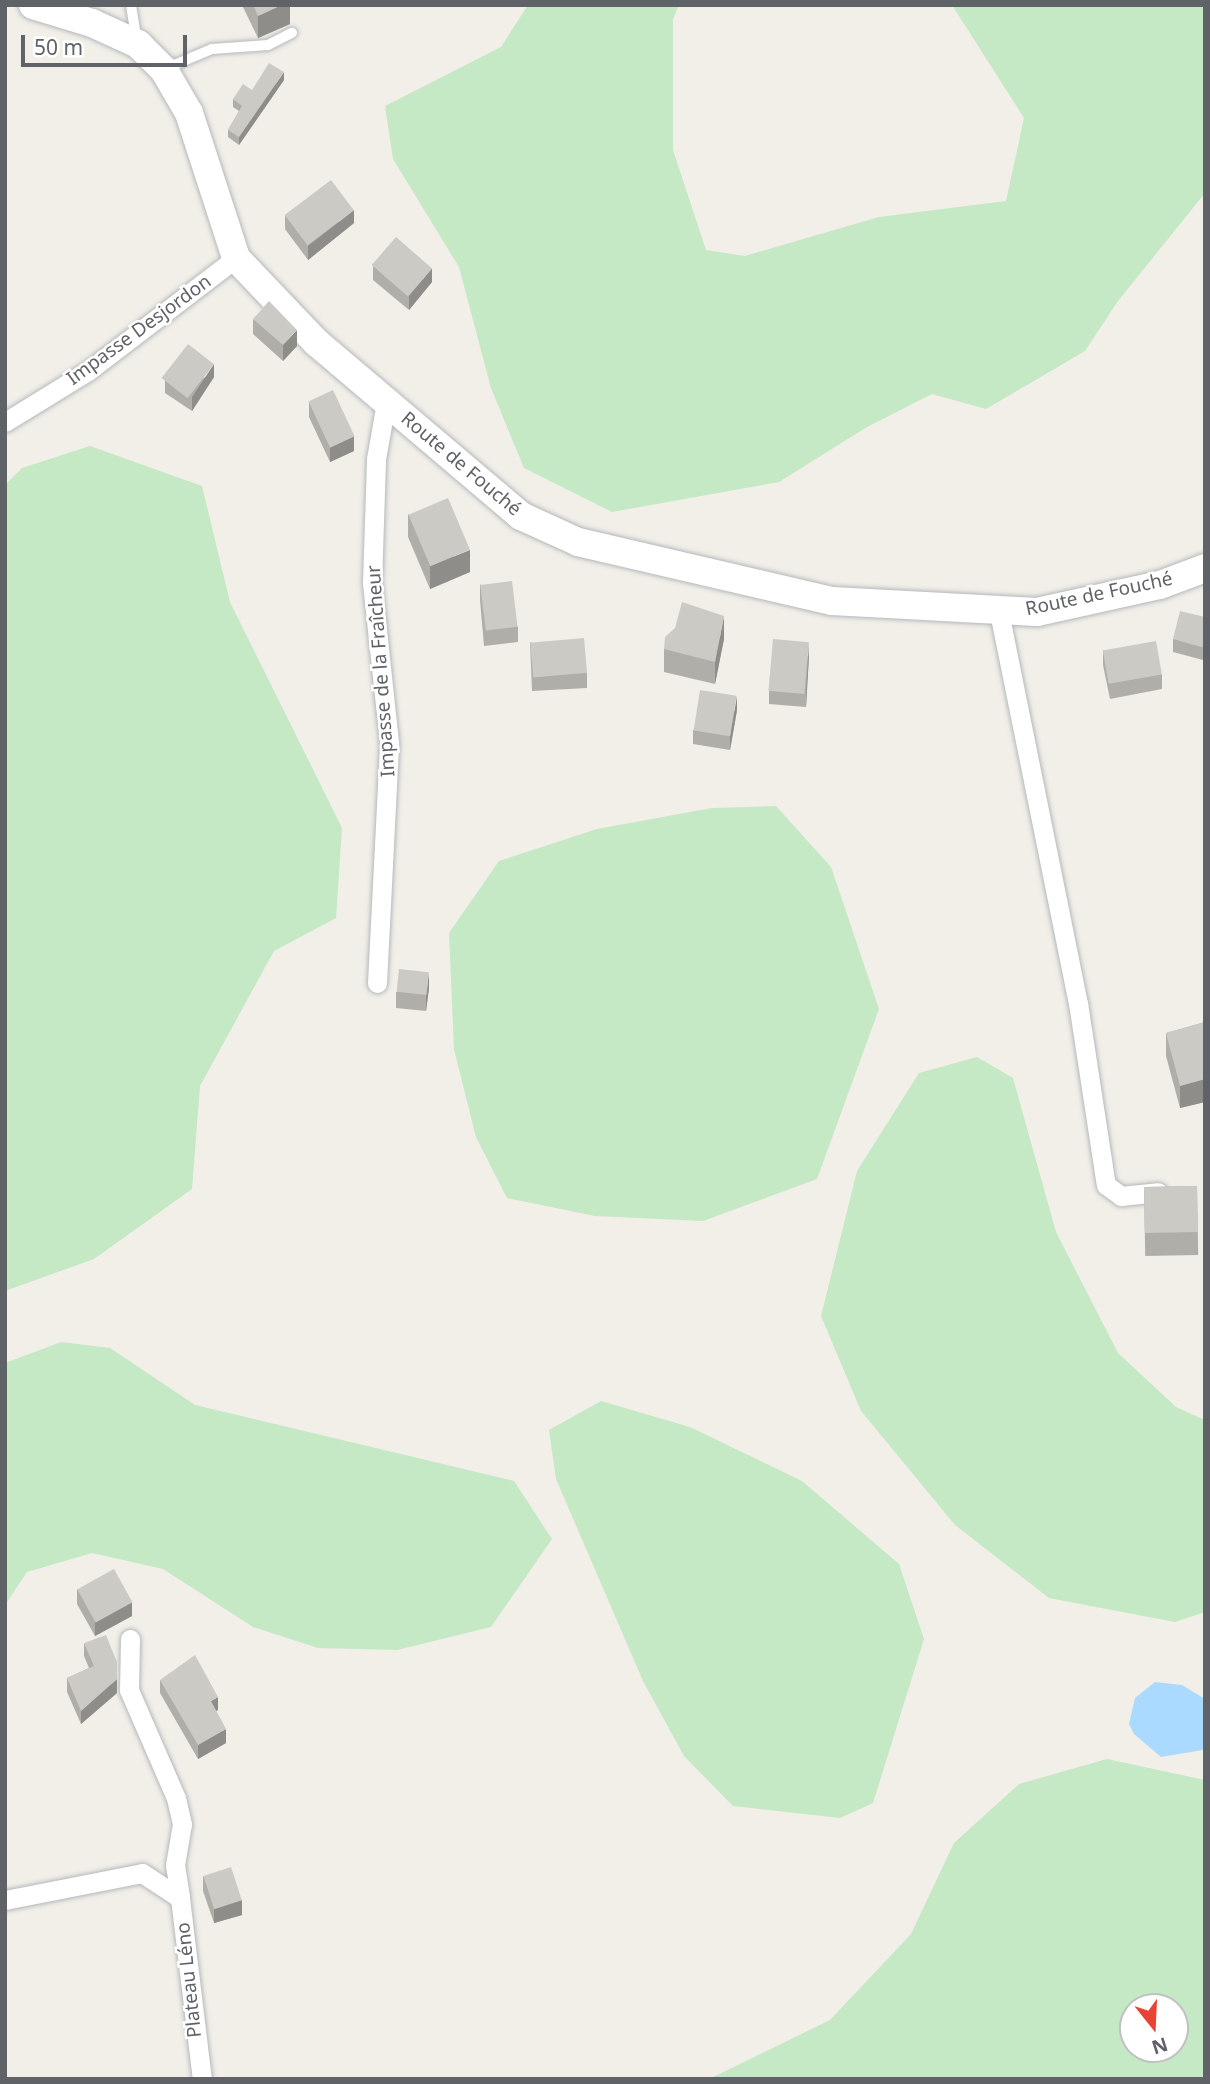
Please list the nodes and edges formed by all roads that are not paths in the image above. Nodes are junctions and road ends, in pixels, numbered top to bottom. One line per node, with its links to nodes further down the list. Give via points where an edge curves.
1 (33, 5): 4 (main road, Route de Fouché, via 93,23)
2 (131, 5): 4 (lane)
3 (292, 33): 5 (lane, via 268,45 212,49)
4 (138, 44): 5 (main road, Route de Fouché)
5 (164, 70): 6 (main road, Route de Fouché, via 190,113)
6 (236, 258): 7 (main road, Route de Fouché, via 317,343); 8 (street, Impasse Desjordon, via 88,371)
7 (386, 402): 10 (main road, Route de Fouché, via 521,516 578,542 832,601); 11 (street, Impasse de la Fraîcheur, via 376,459 372,582 389,742)
8 (5, 422)
9 (1205, 568): 10 (main road, Route de Fouché, via 1160,585 1037,612)
10 (999, 612): 12 (street, via 1078,1003 1105,1185 1121,1196)
11 (377, 983)
12 (1158, 1192)
13 (130, 1639): 14 (street, via 129,1690 176,1798 182,1824 175,1866)
14 (180, 1898): 15 (street, Plateau Léno, via 142,1873); 16 (street, Plateau Léno)
15 (5, 1900)
16 (202, 2079)

